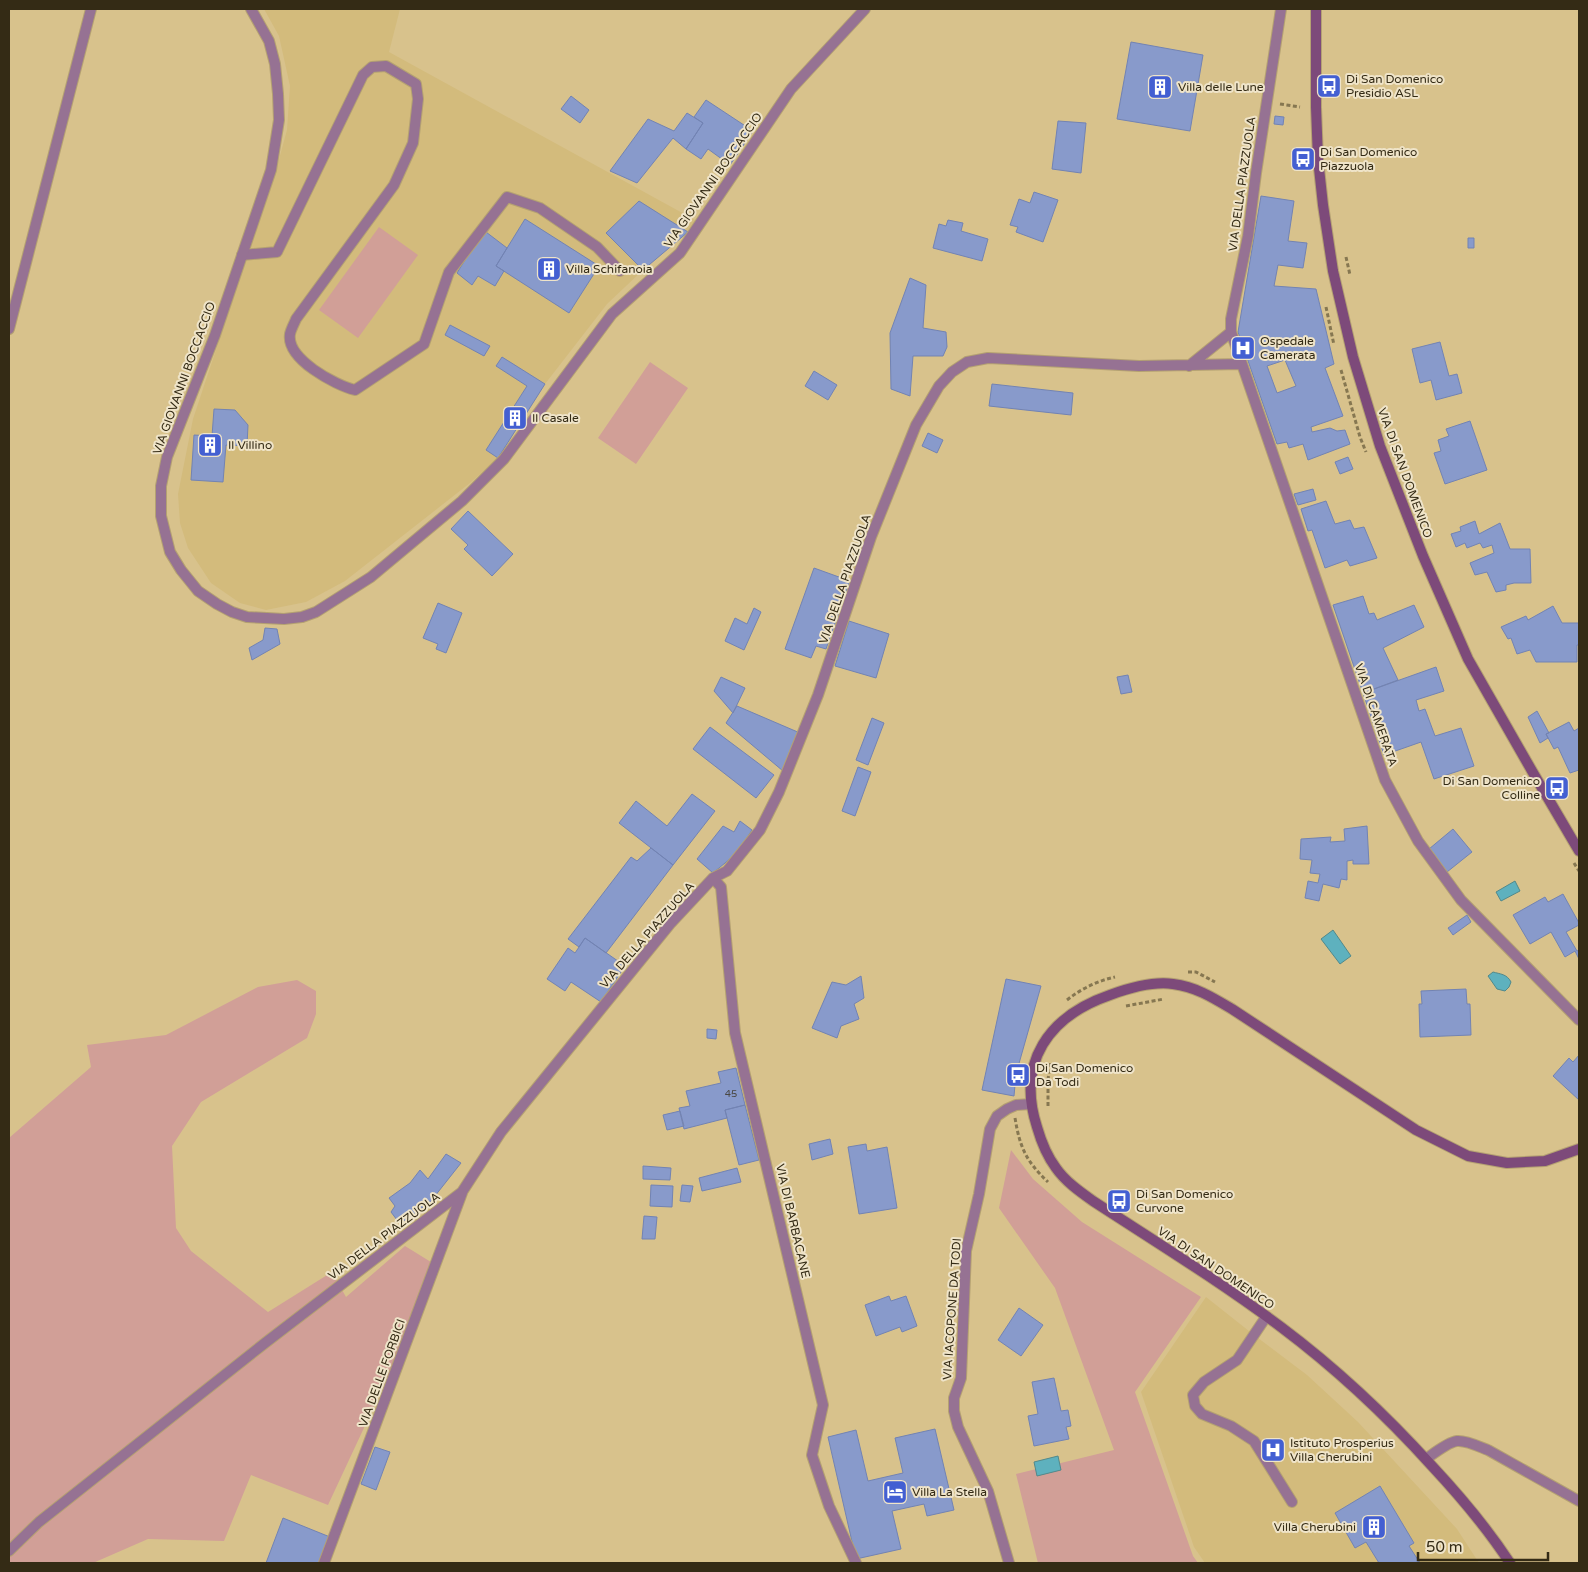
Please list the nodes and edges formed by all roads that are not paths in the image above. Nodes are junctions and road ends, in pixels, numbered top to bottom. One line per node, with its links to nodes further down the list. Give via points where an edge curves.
1 (91, 9): 8 (street)
2 (251, 9): 6 (street, VIA GIOVANNI BOCCACCIO, via 269,41 275,64 279,120 271,170)
3 (865, 9): 6 (street, VIA GIOVANNI BOCCACCIO, via 791,88 680,253 612,314 504,459 462,500 371,576 316,612 302,617 247,616 232,612 198,591 170,552 161,516 161,486 168,457)
4 (1281, 9): 9 (street, VIA DELLA PIAZZUOLA)
5 (1316, 9): 12 (main road, VIA DI SAN DOMENICO, via 1316,107 1323,206 1333,271 1353,358 1380,446 1468,659)
6 (242, 255): 7 (street, via 277,252 363,75 372,67 386,66 416,84 418,99 412,143 394,185 296,320 290,335 294,350 311,369 342,387 355,390 424,344 449,272 507,197 540,208 597,247)
7 (620, 271)
8 (9, 329)
9 (1231, 332): 10 (street, VIA DELLA PIAZZUOLA); 11 (street)
10 (1241, 364): 11 (street, VIA DELLA PIAZZUOLA); 14 (street, VIA DI CAMERATA, via 1385,780 1400,810 1461,900)
11 (1189, 366): 13 (street, VIA DELLA PIAZZUOLA, via 988,358 967,362 952,372 939,386 916,425 878,520 818,696 779,792 760,830 727,871)
12 (1579, 851)
13 (713, 878): 17 (street, VIA DELLA PIAZZUOLA, via 670,924 500,1132); 24 (street, VIA DI BARBACANE, via 721,887 735,1033 823,1405 812,1455 829,1506)
14 (1579, 1020)
15 (1031, 1104): 16 (main road, VIA DI SAN DOMENICO, via 1030,1077 1036,1058 1051,1033 1078,1008 1143,985 1172,984 1202,991 1232,1008 1416,1130 1468,1156 1507,1163 1545,1160); 18 (main road, VIA DI SAN DOMENICO, via 1042,1144 1064,1178 1092,1201); 25 (street, VIA IACOPONE DA TODI, via 1007,1109 997,1116 990,1129 966,1251 961,1378 954,1398 958,1428 988,1491)
16 (1579, 1149)
17 (462, 1192): 22 (street, VIA DELLA PIAZZUOLA, via 257,1349 39,1522); 23 (street, VIA DELLE FORBICI)
18 (1266, 1317): 19 (main road, VIA DI SAN DOMENICO, via 1324,1361 1380,1410); 21 (street, via 1237,1360 1204,1382 1193,1395 1195,1406 1202,1414 1231,1426 1254,1441)
19 (1426, 1459): 20 (street, via 1457,1441 1472,1444); 26 (main road, VIA DI SAN DOMENICO, via 1464,1501)
20 (1579, 1501)
21 (1292, 1502)
22 (9, 1551)
23 (324, 1563)
24 (856, 1563)
25 (1009, 1563)
26 (1510, 1563)

